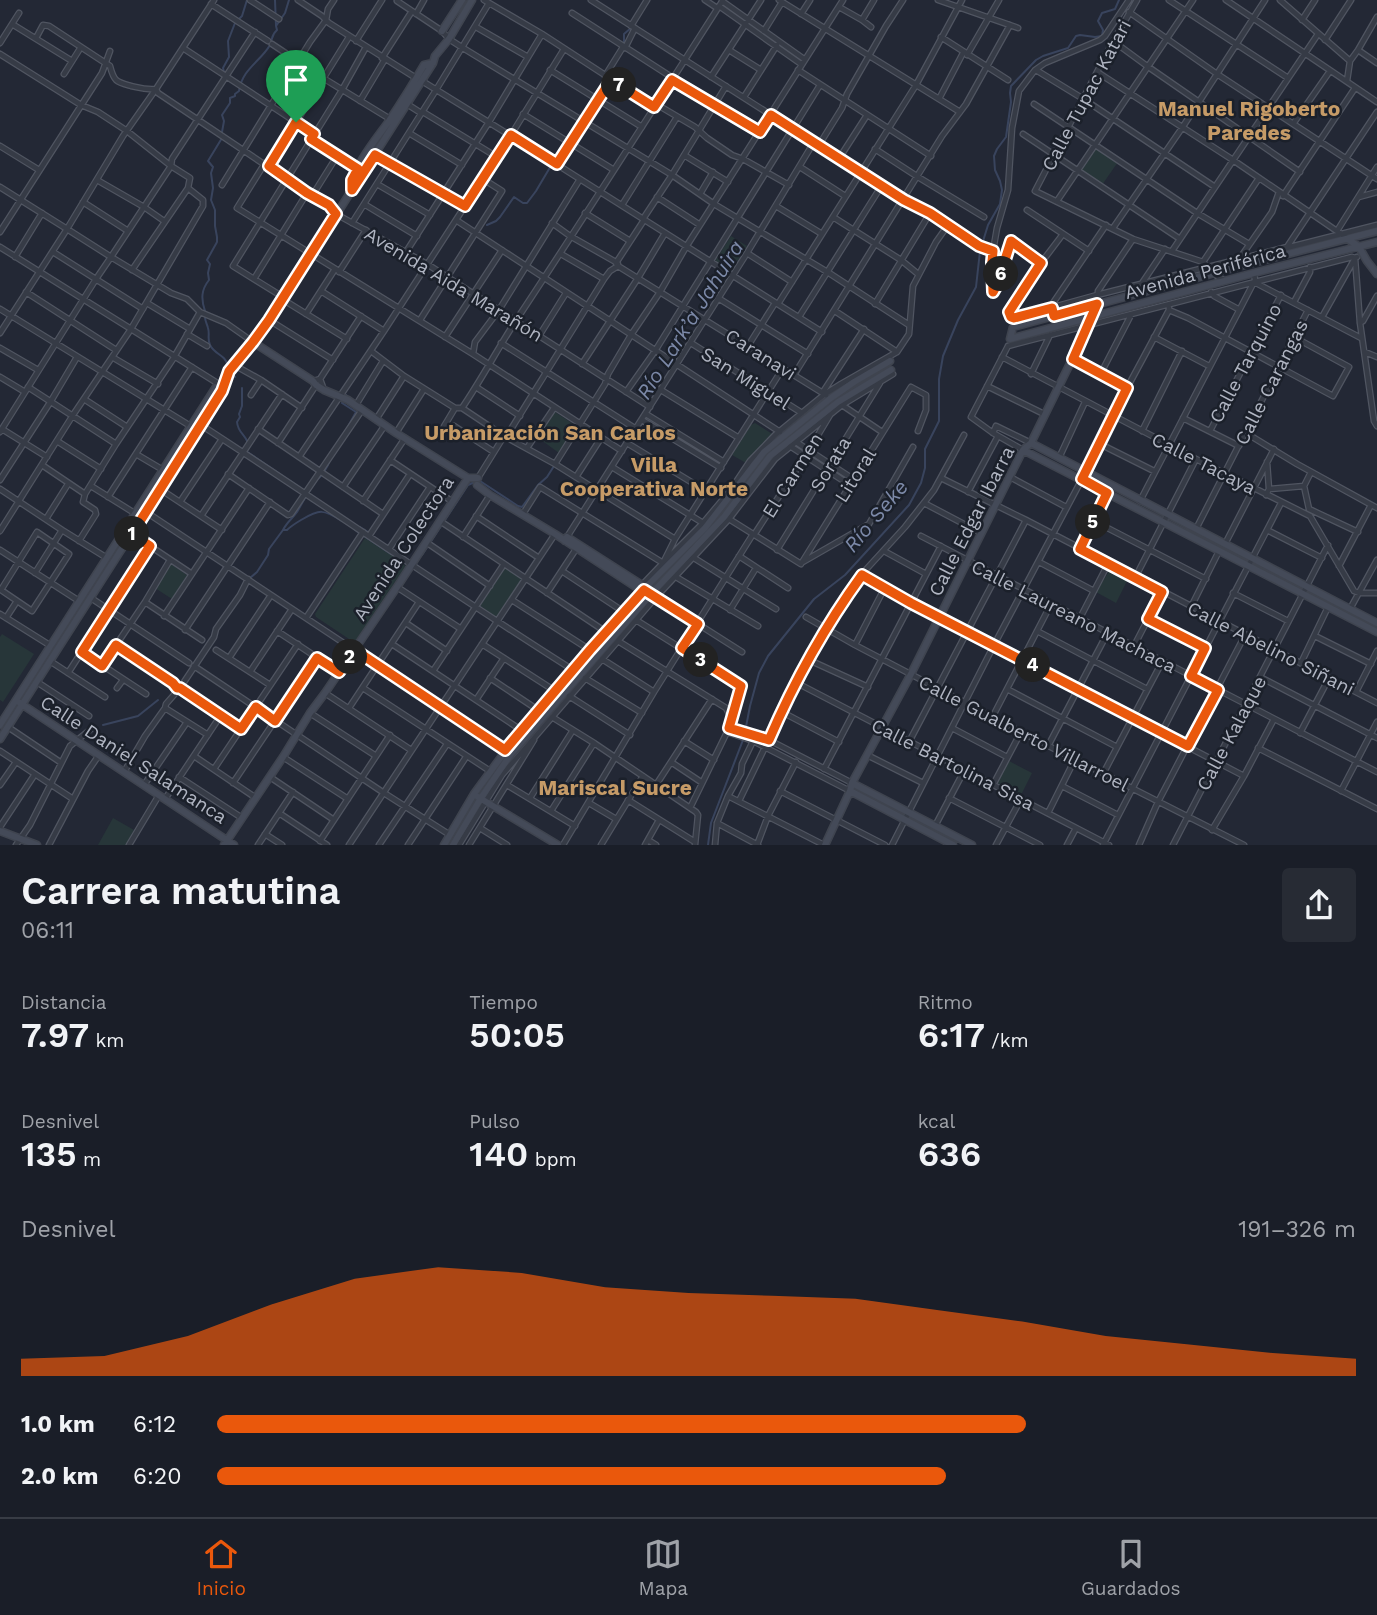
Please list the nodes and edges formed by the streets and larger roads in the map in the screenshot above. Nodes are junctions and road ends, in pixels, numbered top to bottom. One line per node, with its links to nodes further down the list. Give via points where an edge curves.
1 (250, 0): 44 (street)
2 (298, 0): 46 (street)
3 (334, 0): 46 (street)
4 (382, 0): 70 (street)
5 (398, 0): 39 (street)
6 (424, 0): 39 (street)
7 (462, 0): 59 (street)
8 (472, 0): 67 (street)
9 (591, 0): 55 (street)
10 (648, 0): 55 (street)
11 (705, 0): 34 (street)
12 (722, 0): 34 (street); 47 (street)
13 (761, 0): 47 (street)
14 (810, 0): 41 (street)
15 (843, 0): 35 (street)
16 (874, 0): 48 (street)
17 (903, 0): 87 (street)
18 (938, 0): 33 (street)
19 (962, 0): 33 (street)
20 (999, 0): 42 (street)
21 (1129, 0): 102 (street, via 1100,40)
22 (1137, 0): 37 (street, Calle Tupac Katari)
23 (1169, 0): 36 (street)
24 (1193, 0): 36 (street)
25 (1226, 0): 45 (street)
26 (1265, 0): 45 (street)
27 (1280, 0): 49 (street)
28 (1315, 0): 49 (street)
29 (1351, 0): 69 (street)
30 (781, 1): 41 (street); 60 (street)
31 (212, 2): 61 (street); 78 (street)
32 (487, 2): 54 (street); 62 (street)
33 (958, 6): 42 (street); 65 (street)
34 (718, 7): 52 (street); 90 (street)
35 (839, 7): 48 (street); 57 (street)
36 (1185, 11): 68 (street); 74 (street)
37 (1129, 12): 68 (street); 71 (street, Calle Tupac Katari)
38 (19, 13): 50 (street)
39 (414, 13): 59 (street); 89 (street)
40 (572, 13): 77 (street)
41 (801, 14): 57 (street)
42 (988, 17): 51 (street); 86 (street)
43 (1377, 17): 53 (street)
44 (279, 19)
45 (1254, 19): 74 (street); 84 (street)
46 (326, 20): 64 (street); 92 (street)
47 (748, 20): 52 (street); 60 (street)
48 (862, 20): 56 (street)
49 (1302, 20): 63 (street)
50 (12, 24): 66 (street); 72 (street)
51 (1010, 25): 58 (street); 98 (street)
52 (744, 26): 73 (street); 81 (street)
53 (1375, 26): 82 (street)
54 (476, 27): 79 (street); 88 (street)
55 (633, 27): 77 (street); 90 (street)
56 (871, 27)
57 (824, 28): 87 (street); 93 (street)
58 (1018, 28)
59 (442, 31): 67 (street)
60 (764, 31): 73 (street)
61 (255, 33): 92 (street); 107 (street)
62 (542, 34): 80 (street); 88 (street)
63 (1318, 34): 69 (street); 84 (street)
64 (349, 37): 70 (street); 109 (street)
65 (941, 37): 86 (street); 119 (street)
66 (36, 38): 75 (street, via 46,25); 91 (street)
67 (449, 39): 79 (street); 114 (street, via 433,63 424,65)
68 (1166, 39): 97 (street); 106 (street)
69 (1325, 40): 94 (street)
70 (356, 41): 76 (street)
71 (1113, 41): 97 (street); 104 (street, Calle Tupac Katari)
72 (0, 43)
73 (778, 44): 93 (street); 100 (street)
74 (1237, 45): 106 (street); 111 (street)
75 (81, 47): 91 (street); 95 (street)
76 (366, 47): 89 (street); 123 (street)
77 (624, 47): 108 (street); 113 (street)
78 (183, 48): 107 (street); 122 (street)
79 (463, 48): 112 (street); 124 (street)
80 (564, 49): 99 (street); 108 (street)
81 (729, 50): 100 (street); 110 (street)
82 (1358, 50): 94 (street); 96 (street)
83 (110, 51): 95 (street)
84 (1305, 53): 103 (street); 111 (street)
85 (0, 54): 135 (street)
86 (965, 54): 98 (street); 128 (street)
87 (869, 56): 119 (street); 131 (street)
88 (528, 57): 112 (street)
89 (384, 58): 114 (street); 132 (street)
90 (685, 60): 110 (street); 113 (street)
91 (72, 61): 105 (street)
92 (300, 61): 109 (street); 140 (street)
93 (803, 61): 101 (street)
94 (1350, 61): 117 (street)
95 (106, 63): 122 (street, via 121,84); 135 (street)
96 (1377, 63)
97 (1147, 66): 126 (street); 133 (street)
98 (986, 67): 116 (street); 142 (street)
99 (550, 70): 125 (street); 130 (street)
100 (761, 70): 127 (street)
101 (797, 70): 118 (street); 146 (street)
102 (1036, 70): 129 (street); 293 (street, via 1021,87 1016,102 1008,190)
103 (1330, 71): 117 (street); 155 (street)
104 (1097, 72): 126 (street); 129 (street, Calle Tupac Katari)
105 (64, 74)
106 (1217, 74): 133 (street); 141 (street)
107 (226, 76): 140 (street); 150 (street)
108 (605, 76): 115 (street)
109 (323, 78): 123 (street); 152 (street)
110 (711, 78): 120 (street)
111 (1288, 78): 141 (street)
112 (514, 79): 125 (street); 153 (street)
113 (673, 79): 138 (street); 139 (street)
114 (419, 80): 124 (street); 136 (street); 151 (street)
115 (611, 80): 130 (street); 138 (street)
116 (1008, 80)
117 (1347, 82): 121 (street)
118 (820, 85): 131 (street); 159 (street)
119 (916, 85): 128 (street); 160 (street)
120 (726, 86): 127 (street); 139 (street)
121 (1356, 88): 134 (street); 169 (street)
122 (156, 89): 150 (street, Avenida Aida Marañón); 161 (street)
123 (342, 90): 132 (street); 168 (street)
124 (436, 90): 144 (street); 153 (street)
125 (536, 92): 145 (street); 154 (street)
126 (1130, 93): 149 (street); 158 (street)
127 (744, 97): 146 (street)
128 (939, 99): 142 (street)
129 (1083, 99): 149 (street); 157 (street, Calle Tupac Katari)
130 (598, 100): 154 (street); 156 (street)
131 (845, 100): 147 (street); 170 (street)
132 (360, 101): 151 (street)
133 (1199, 101): 158 (street); 167 (street)
134 (1377, 102)
135 (81, 104): 161 (street); 198 (street)
136 (407, 104): 144 (street); 180 (street)
137 (1034, 104): 157 (street)
138 (655, 105): 148 (street); 156 (street)
139 (715, 105): 162 (street); 163 (street)
140 (271, 106): 152 (street); 177 (street)
141 (1269, 107): 155 (street); 167 (street)
142 (960, 112): 184 (street)
143 (1377, 112): 186 (street)
144 (422, 113): 164 (street); 171 (street)
145 (523, 114): 166 (street); 172 (street)
146 (771, 115): 159 (street); 163 (street)
147 (867, 115): 160 (street); 185 (street)
148 (677, 117): 162 (street); 189 (street)
149 (1112, 118): 173 (street); 179 (street)
150 (197, 119): 177 (street, Avenida Aida Marañón); 194 (street)
151 (390, 119): 197 (street)
152 (296, 122): 168 (street); 192 (street)
153 (489, 122): 166 (street); 171 (street)
154 (584, 122): 172 (street); 175 (street)
155 (1293, 124): 169 (street)
156 (642, 127): 175 (street)
157 (1068, 127): 173 (street); 178 (street, Calle Tupac Katari)
158 (1182, 128): 179 (street); 188 (street)
159 (792, 129): 170 (street); 203 (street)
160 (888, 129): 176 (street); 184 (street)
161 (127, 131): 194 (street); 214 (street)
162 (699, 131): 181 (street); 187 (street)
163 (760, 132): 187 (street)
164 (409, 133): 190 (street); 193 (street)
165 (1023, 134): 178 (street)
166 (511, 135): 183 (street); 191 (street)
167 (1250, 136): 188 (street); 204 (street)
168 (312, 137): 182 (street); 208 (street)
169 (1320, 142): 186 (street); 204 (street)
170 (816, 143): 185 (street); 195 (street)
171 (475, 144): 183 (street); 193 (street)
172 (570, 144): 191 (street); 199 (street)
173 (1095, 145): 200 (street); 212 (street)
174 (0, 146): 198 (street)
175 (629, 148): 189 (street); 199 (street)
176 (875, 149): 201 (street); 207 (street)
177 (244, 150): 192 (street, Avenida Aida Marañón); 219 (street)
178 (1054, 154): 200 (street); 235 (street, Calle Tupac Katari, via 1035,191)
179 (1164, 154): 212 (street); 221 (street)
180 (375, 155): 190 (street); 223 (street)
181 (684, 155): 202 (street); 205 (street)
182 (337, 156): 197 (street); 226 (street)
183 (497, 156): 210 (street)
184 (931, 156): 207 (street)
185 (840, 157): 201 (street)
186 (1346, 158): 206 (street); 245 (street)
187 (743, 159): 203 (street); 215 (street)
188 (1233, 160): 209 (street); 221 (street)
189 (650, 161): 205 (street); 239 (street)
190 (390, 163): 216 (street); 227 (street)
191 (557, 164): 211 (street)
192 (267, 165): 208 (street, Avenida Aida Marañón); 258 (street, via 237,208)
193 (462, 165): 227 (street)
194 (171, 166): 222 (street, via 190,178); 243 (street)
195 (800, 167): 217 (street); 230 (street)
196 (1377, 167): 206 (street)
197 (358, 169): 223 (street)
198 (39, 170): 233 (street)
199 (614, 170): 224 (street)
200 (1077, 170): 235 (street); 240 (street)
201 (861, 171): 218 (street); 230 (street)
202 (713, 172): 215 (street); 228 (street)
203 (766, 172): 217 (street); 254 (street)
204 (1300, 172): 229 (street)
205 (672, 175): 228 (street); 231 (street)
206 (1371, 176): 213 (street); 232 (street)
207 (918, 177): 234 (street); 253 (street)
208 (286, 178): 226 (street, Avenida Aida Marañón); 258 (street)
209 (1259, 178): 229 (street); 269 (street)
210 (483, 179): 241 (street); 274 (street, via 502,191)
211 (580, 179): 224 (street); 260 (street)
212 (1146, 179): 240 (street); 249 (street)
213 (1377, 179)
214 (97, 180): 236 (street); 243 (street)
215 (728, 182): 238 (street)
216 (377, 184): 237 (street); 251 (street)
217 (789, 185): 242 (street)
218 (882, 185): 234 (street); 268 (street)
219 (222, 186)
220 (0, 187): 233 (street)
221 (1215, 187): 249 (street)
222 (187, 188): 257 (street); 335 (street, via 204,204)
223 (352, 190): 250 (street)
224 (601, 192): 239 (street); 247 (street)
225 (1377, 192): 232 (street)
226 (310, 194): 250 (street, Avenida Aida Marañón); 279 (street)
227 (443, 194): 241 (street); 251 (street)
228 (700, 194): 238 (street)
229 (1281, 194): 245 (street); 287 (street)
230 (845, 196): 252 (street)
231 (657, 197): 255 (street); 261 (street)
232 (1358, 197): 278 (street)
233 (20, 200): 246 (street); 272 (street)
234 (904, 200): 248 (street); 286 (street)
235 (1057, 201): 263 (street)
236 (83, 202): 265 (street); 270 (street)
237 (363, 204): 259 (street); 280 (street)
238 (714, 204): 254 (street); 261 (street)
239 (622, 205): 255 (street)
240 (1129, 205): 266 (street); 283 (street)
241 (465, 206): 256 (street)
242 (776, 206): 273 (street); 276 (street)
243 (144, 207): 257 (street); 270 (street)
244 (1027, 210): 277 (street)
245 (1310, 212): 278 (street); 295 (street)
246 (42, 213): 265 (street); 303 (street)
247 (585, 213): 281 (street); 284 (street)
248 (930, 213): 262 (street); 308 (street)
249 (1197, 213): 269 (street); 283 (street)
250 (336, 214): 259 (street, Avenida Aida Marañón); 300 (street)
251 (430, 215): 280 (street)
252 (833, 217): 268 (street); 276 (street)
253 (984, 217)
254 (738, 218): 273 (street); 310 (street)
255 (644, 219): 275 (street); 284 (street)
256 (456, 220): 274 (street); 313 (street)
257 (164, 221): 317 (street)
258 (259, 222): 279 (street); 330 (street, via 233,266)
259 (352, 223): 267 (street, Avenida Aida Marañón)
260 (552, 223): 281 (street); 314 (street)
261 (700, 225): 289 (street)
262 (948, 225): 293 (street); 322 (street)
263 (1105, 225): 266 (street); 294 (street)
264 (1377, 225): 278 (street)
265 (67, 229): 296 (street); 304 (street)
266 (1113, 229): 282 (street)
267 (366, 230): 297 (street, Avenida Aida Marañón); 318 (street)
268 (854, 230): 286 (street); 320 (street)
269 (1224, 230): 287 (street); 309 (street)
270 (128, 231): 304 (street)
271 (1377, 231): 278 (street)
272 (0, 232)
273 (760, 232): 299 (street); 307 (street)
274 (476, 233): 292 (street); 326 (street)
275 (664, 233): 289 (street); 328 (street)
276 (822, 234): 307 (street)
277 (1063, 234): 294 (street); 312 (street)
278 (1342, 234): 290 (street); 295 (street, Avenida Periférica)
279 (281, 235): 300 (street); 330 (street)
280 (417, 236): 297 (street)
281 (570, 236): 301 (street); 311 (street)
282 (1133, 239): 291 (street); 344 (street)
283 (1180, 239): 298 (street)
284 (630, 241): 311 (street)
285 (1377, 242): 290 (street, Avenida Periférica)
286 (877, 244): 308 (street); 337 (street)
287 (1249, 244): 306 (street)
288 (0, 247): 303 (street)
289 (686, 247): 310 (street); 341 (street)
290 (1359, 247): 302 (street); 321 (street, Avenida Periférica)
291 (1165, 249): 298 (street); 336 (street)
292 (502, 250): 314 (street); 343 (street)
293 (993, 251): 312 (street, via 993,292 1011,241)
294 (1089, 251): 360 (street)
295 (1284, 251): 306 (street); 323 (street, Avenida Periférica)
296 (52, 252): 319 (street); 329 (street)
297 (406, 252): 313 (street, Avenida Aida Marañón)
298 (1172, 252): 309 (street)
299 (747, 253): 325 (street); 333 (street)
300 (310, 254): 318 (street); 348 (street)
301 (561, 254): 327 (street); 331 (street)
302 (1364, 254): 305 (street); 324 (street)
303 (15, 257): 319 (street)
304 (111, 257): 317 (street); 329 (street)
305 (1355, 258): 315 (street); 375 (street); 382 (street)
306 (1240, 259): 316 (street)
307 (806, 260): 320 (street); 333 (street)
308 (901, 260): 322 (street); 354 (street)
309 (1203, 261): 316 (street)
310 (710, 262): 325 (street); 357 (street)
311 (616, 263): 328 (street, Caranavi); 331 (street)
312 (1041, 263): 360 (street, via 1009,312 1014,318)
313 (427, 264): 326 (street, Avenida Aida Marañón); 359 (street)
314 (527, 265): 327 (street); 364 (street)
315 (1310, 267): 334 (street); 351 (street)
316 (1208, 268): 323 (street); 336 (street)
317 (132, 270): 335 (street)
318 (337, 271): 338 (street); 359 (street)
319 (39, 272): 339 (street); 350 (street)
320 (827, 272): 337 (street); 373 (street)
321 (1254, 273): 332 (street, Avenida Periférica); 334 (street)
322 (918, 274): 384 (street, via 912,286)
323 (1214, 274): 332 (street); 345 (street, Avenida Periférica)
324 (1377, 274)
325 (733, 276): 349 (street); 353 (street)
326 (447, 277): 343 (street, Avenida Aida Marañón); 378 (street)
327 (545, 278): 340 (street); 381 (street)
328 (638, 278): 341 (street, Caranavi); 379 (street)
329 (96, 279): 350 (street); 362 (street)
330 (254, 279): 348 (street)
331 (604, 279): 356 (street)
332 (1226, 281): 374 (street, Avenida Periférica)
333 (792, 282): 353 (street)
334 (1253, 282): 342 (street); 346 (street); 363 (street)
335 (156, 284): 352 (street); 367 (street, via 187,299)
336 (1141, 284): 344 (street); 345 (street)
337 (849, 286): 354 (street); 366 (street)
338 (321, 291): 368 (street); 371 (street)
339 (26, 292): 370 (street); 380 (street)
340 (566, 292): 356 (street); 394 (street)
341 (660, 292): 357 (street, Caranavi); 392 (street)
342 (1211, 292): 358 (street); 363 (street)
343 (473, 294): 364 (street, Avenida Aida Marañón); 395 (street)
344 (1097, 295): 355 (street); 360 (street)
345 (1134, 295): 355 (street, Avenida Periférica)
346 (1281, 295): 351 (street); 416 (street, Calle Tarquino)
347 (1377, 296): 382 (street)
348 (283, 298): 368 (street); 377 (street)
349 (718, 298): 376 (street); 383 (street)
350 (83, 300): 380 (street); 387 (street)
351 (1294, 302): 365 (street)
352 (147, 303): 362 (street); 389 (street)
353 (777, 303): 373 (street); 383 (street)
354 (876, 304): 384 (street)
355 (1097, 304): 372 (street, Avenida Periférica); 374 (street, Calle Edgar Ibarra)
356 (587, 306): 379 (street); 410 (street)
357 (682, 306): 376 (street, Caranavi); 412 (street)
358 (1169, 307): 369 (street); 396 (street); 398 (street)
359 (399, 308): 378 (street); 388 (street)
360 (1052, 308): 372 (street)
361 (0, 309): 370 (street)
362 (143, 309): 387 (street)
363 (1238, 309): 398 (street)
364 (499, 310): 381 (street, Avenida Aida Marañón); 417 (street, via 475,342)
365 (1308, 310): 375 (street); 397 (street, Calle Carangas)
366 (835, 311): 386 (street); 390 (street)
367 (200, 312): 389 (street); 401 (street)
368 (306, 314): 400 (street)
369 (1132, 314): 385 (street); 440 (street)
370 (10, 316): 391 (street); 402 (street)
371 (361, 316): 388 (street); 400 (street)
372 (1054, 316): 405 (street, Avenida Periférica, via 1013,327)
373 (799, 317): 390 (street)
374 (1093, 317): 385 (street, Calle Edgar Ibarra); 405 (street, Avenida Periférica)
375 (1322, 317): 399 (street)
376 (705, 319): 404 (street); 407 (street, Caranavi)
377 (269, 320): 401 (street); 425 (street)
378 (420, 320): 395 (street)
379 (610, 320): 392 (street); 428 (street)
380 (69, 321): 402 (street); 409 (street)
381 (516, 321): 394 (street, Avenida Aida Marañón); 403 (street)
382 (1360, 323): 399 (street)
383 (761, 324): 407 (street); 418 (street)
384 (909, 325): 415 (street, via 909,334)
385 (1089, 325): 393 (street); 424 (street, Calle Edgar Ibarra)
386 (864, 329): 415 (street); 465 (street)
387 (131, 330): 409 (street); 419 (street)
388 (384, 331): 411 (street)
389 (189, 332): 406 (street); 419 (street)
390 (822, 332): 418 (street)
391 (0, 333)
392 (631, 335): 412 (street); 447 (street)
393 (1050, 335): 405 (street); 441 (street)
394 (539, 336): 410 (street, Avenida Aida Marañón)
395 (445, 337): 417 (street)
396 (1154, 337): 413 (street); 454 (street)
397 (1294, 337): 435 (street, Calle Carangas); 435 (street, via 1349,366 1333,396)
398 (1223, 338): 416 (street); 432 (street)
399 (1362, 338): 414 (street)
400 (347, 339): 425 (street)
401 (253, 342): 429 (street); 448 (street)
402 (55, 343): 420 (street); 436 (street)
403 (502, 343): 430 (street); 437 (street)
404 (691, 343): 431 (street); 461 (street, San Miguel)
405 (1009, 343): 422 (street)
406 (206, 346)
407 (748, 346): 434 (street, Caranavi)
408 (0, 348): 436 (street)
409 (116, 350): 421 (street)
410 (560, 350): 428 (street, Avenida Aida Marañón); 437 (street)
411 (371, 351): 426 (street); 466 (street)
412 (655, 351): 431 (street); 460 (street)
413 (1182, 351): 432 (street); 503 (street)
414 (1364, 351): 423 (street); 456 (street)
415 (897, 352): 465 (street)
416 (1251, 352): 435 (street); 504 (street, Calle Tarquino)
417 (473, 354): 430 (street)
418 (808, 354): 442 (street)
419 (174, 356): 433 (street); 449 (street)
420 (77, 357): 439 (street); 469 (street)
421 (113, 357): 439 (street); 449 (street)
422 (1002, 357): 441 (street, Calle Tacaya); 450 (street)
423 (1377, 357)
424 (1073, 359): 440 (street); 453 (street, Calle Edgar Ibarra)
425 (332, 360): 448 (street)
426 (383, 361): 443 (street); 473 (street)
427 (890, 361): 465 (street)
428 (582, 364): 447 (street, Avenida Aida Marañón)
429 (234, 365): 446 (street); 451 (street)
430 (489, 365): 452 (street); 463 (street)
431 (677, 365): 458 (street); 485 (street)
432 (1209, 366): 491 (street)
433 (191, 367): 451 (street); 479 (street)
434 (783, 368): 442 (street, Caranavi); 461 (street)
435 (1279, 368): 510 (street, Calle Carangas)
436 (38, 370): 457 (street)
437 (545, 372): 463 (street); 471 (street)
438 (892, 372): 445 (street); 472 (street)
439 (102, 373): 467 (street); 468 (street)
440 (1101, 373): 454 (street)
441 (1031, 374): 453 (street, Calle Tacaya)
442 (794, 375): 465 (street, Caranavi)
443 (404, 376): 455 (street); 490 (street)
444 (0, 377): 457 (street)
445 (883, 379): 472 (street); 488 (street, Sorata)
446 (261, 380): 462 (street); 464 (street)
447 (606, 380): 460 (street, Avenida Aida Marañón); 471 (street)
448 (316, 382): 466 (street); 475 (street)
449 (158, 384): 468 (street)
450 (987, 386): 482 (street); 512 (street, via 971,417)
451 (223, 387): 494 (street)
452 (476, 387): 477 (street); 487 (street)
453 (1058, 388): 470 (street, Calle Tacaya); 482 (street, Calle Edgar Ibarra)
454 (1127, 388): 489 (street)
455 (424, 389): 476 (street); 508 (street)
456 (1369, 389): 459 (street); 498 (street)
457 (26, 390): 469 (street); 492 (street)
458 (661, 390): 474 (street); 516 (street)
459 (1377, 391)
460 (626, 392): 474 (street, Avenida Aida Marañón)
461 (768, 392): 480 (street, San Miguel); 485 (street)
462 (282, 394): 475 (street); 500 (street)
463 (532, 394): 478 (street); 487 (street)
464 (251, 395)
465 (826, 395): 472 (street, Caranavi); 480 (street); 688 (street, via 764,452 705,528)
466 (340, 396): 473 (street); 540 (street)
467 (84, 399): 484 (street); 499 (street)
468 (147, 400): 479 (street); 499 (street)
469 (51, 401): 484 (street); 520 (street)
470 (1085, 402): 489 (street, Calle Tacaya); 541 (street)
471 (594, 403): 496 (street); 501 (street)
472 (840, 403): 486 (street); 488 (street, Caranavi); 700 (street, via 771,456)
473 (359, 407): 490 (street); 556 (street)
474 (650, 407): 481 (street)
475 (302, 408): 521 (street)
476 (455, 408): 477 (street); 509 (street)
477 (462, 408): 513 (street)
478 (554, 408): 496 (street); 530 (street)
479 (163, 409): 494 (street); 537 (street)
480 (802, 413): 505 (street)
481 (646, 414): 493 (street); 544 (street)
482 (1044, 414): 523 (street, Calle Edgar Ibarra)
483 (0, 415): 492 (street)
484 (73, 415): 518 (street); 524 (street)
485 (754, 415): 505 (street); 516 (street)
486 (829, 415): 519 (street); 532 (street, El Carmen)
487 (520, 416): 513 (street)
488 (859, 416): 506 (street, Caranavi); 547 (street, Sorata)
489 (1113, 416): 503 (street, Calle Tacaya); 525 (street)
490 (377, 418): 495 (street)
491 (1183, 418): 504 (street); 526 (street)
492 (8, 420): 502 (street)
493 (642, 420): 501 (street); 550 (street)
494 (196, 424): 517 (street); 553 (street); 578 (street)
495 (385, 425): 508 (street); 573 (street)
496 (580, 425): 515 (street); 546 (street)
497 (454, 426): 536 (street)
498 (1377, 426)
499 (128, 427): 524 (street)
500 (257, 429): 521 (street); 535 (street)
501 (636, 429): 522 (street)
502 (1, 430): 520 (street)
503 (1142, 431): 526 (street, Calle Tacaya)
504 (1210, 431): 529 (street)
505 (780, 432): 616 (street, via 750,461)
506 (882, 432): 507 (street, Litoral, via 911,387 926,396); 564 (street, Litoral)
507 (918, 432)
508 (396, 433): 514 (street)
509 (440, 433)
510 (1246, 433): 529 (street, Calle Carangas); 531 (street)
511 (964, 435): 565 (street)
512 (995, 435): 523 (street, via 996,426); 533 (street); 582 (street)
513 (504, 436): 530 (street); 536 (street)
514 (405, 438): 543 (street); 563 (street)
515 (601, 438): 534 (street); 561 (street)
516 (739, 438): 544 (street)
517 (222, 439): 535 (street); 592 (street)
518 (57, 441): 539 (street); 551 (street)
519 (796, 442): 527 (street); 532 (street)
520 (24, 443): 539 (street); 567 (street)
521 (278, 443): 540 (street)
522 (627, 443): 534 (street); 581 (street)
523 (1031, 443): 533 (street, Calle Edgar Ibarra); 541 (street)
524 (116, 444): 551 (street)
525 (1100, 444): 554 (street); 555 (street)
526 (1168, 445): 542 (street, Calle Tacaya); 555 (street)
527 (790, 446): 538 (street); 612 (street)
528 (913, 446): 664 (street, via 869,523)
529 (1239, 446): 558 (street, Calle Carangas)
530 (527, 448): 546 (street)
531 (1274, 449): 545 (street); 557 (street)
532 (809, 450): 538 (street, El Carmen); 547 (street)
533 (1023, 450): 562 (street, Calle Edgar Ibarra); 566 (street)
534 (622, 451): 549 (street)
535 (242, 452): 559 (street); 585 (street)
536 (494, 452): 568 (street)
537 (136, 454): 553 (street); 588 (street)
538 (806, 456): 552 (street); 627 (street, El Carmen)
539 (47, 457): 548 (street)
540 (299, 457): 556 (street)
541 (1059, 458): 554 (street)
542 (1196, 459): 558 (street, Calle Tacaya); 610 (street)
543 (390, 460): 560 (street); 589 (street)
544 (724, 462): 550 (street)
545 (1267, 462): 576 (street); 579 (street)
546 (555, 464): 561 (street)
547 (831, 464): 552 (street, Sorata); 564 (street)
548 (42, 465): 569 (street); 591 (street)
549 (612, 467): 580 (street); 608 (street)
550 (721, 468): 581 (street)
551 (101, 470): 571 (street)
552 (827, 470): 570 (street); 644 (street, Sorata)
553 (163, 471): 602 (street)
554 (1085, 471): 566 (street); 590 (street)
555 (1154, 471): 590 (street)
556 (320, 472): 573 (street); 585 (street)
557 (1311, 472): 572 (street); 597 (street)
558 (1224, 473): 576 (street, Calle Tacaya); 617 (street, Calle Carangas)
559 (228, 474): 575 (street); 606 (street)
560 (410, 474): 574 (street); 603 (street)
561 (576, 477): 580 (street)
562 (1010, 477): 598 (street, Calle Edgar Ibarra); 599 (street)
563 (468, 478): 568 (street); 594 (street, Avenida Colectora)
564 (853, 478): 570 (street, Litoral)
565 (940, 478): 582 (street, Calle Abelino Siñani); 595 (street)
566 (1082, 479): 583 (street); 599 (street)
567 (0, 480)
568 (478, 481): 586 (street)
569 (68, 484): 584 (street); 611 (street)
570 (850, 485): 664 (street, Litoral)
571 (91, 486): 584 (street); 588 (street)
572 (1304, 486): 579 (street); 601 (street)
573 (342, 487): 589 (street)
574 (430, 487): 594 (street); 641 (street)
575 (249, 488): 593 (street); 619 (street)
576 (1253, 488): 587 (street, Calle Tacaya); 637 (street)
577 (0, 489): 591 (street)
578 (160, 489): 592 (street); 602 (street)
579 (1269, 489): 587 (street)
580 (597, 490): 605 (street); 633 (street)
581 (706, 491): 608 (street)
582 (968, 492): 598 (street, Calle Abelino Siñani)
583 (1107, 493): 610 (street); 615 (street)
584 (85, 494): 634 (street, via 83,502 96,514)
585 (304, 494): 593 (street, via 288,515); 623 (street)
586 (490, 495): 604 (street); 607 (street)
587 (1266, 495): 596 (street, Calle Tacaya)
588 (108, 496): 602 (street)
589 (363, 501): 603 (street)
590 (1140, 501): 610 (street)
591 (19, 502): 611 (street); 621 (street)
592 (180, 502): 606 (street)
593 (270, 502): 667 (street)
594 (453, 502): 614 (street, Avenida Colectora)
595 (924, 503): 626 (street); 648 (street)
596 (1281, 503): 609 (street, Calle Tacaya); 620 (street)
597 (1371, 505): 600 (street); 622 (street)
598 (996, 506): 613 (street, Calle Abelino Siñani); 626 (street, Calle Edgar Ibarra)
599 (1066, 507): 628 (street)
600 (1377, 508)
601 (1310, 509): 609 (street); 622 (street)
602 (140, 511): 624 (street); 649 (street); 651 (street)
603 (383, 514): 629 (street)
604 (523, 514): 605 (street, via 540,487); 625 (street)
605 (582, 514): 632 (street); 661 (street)
606 (201, 516): 619 (street)
607 (476, 516): 631 (street); 652 (street)
608 (690, 516): 616 (street); 633 (street)
609 (1310, 516): 638 (street)
610 (1165, 518): 617 (street); 645 (street); 646 (street)
611 (47, 519): 618 (street)
612 (729, 519): 627 (street); 653 (street)
613 (1026, 520): 628 (street, Calle Abelino Siñani); 675 (street)
614 (440, 521): 631 (street); 635 (street, Avenida Colectora)
615 (1094, 521): 643 (street); 645 (street)
616 (703, 523): 661 (street)
617 (1196, 529): 637 (street)
618 (62, 530): 634 (street); 636 (street)
619 (222, 530): 649 (street)
620 (1267, 530): 654 (street); 655 (street)
621 (0, 531)
622 (1358, 532): 668 (street)
623 (363, 533): 629 (street); 723 (street)
624 (132, 534): 639 (street); 699 (street)
625 (555, 534): 632 (street); 652 (street)
626 (982, 534): 658 (street, Calle Edgar Ibarra)
627 (753, 535): 644 (street); 650 (street, El Carmen)
628 (1052, 535): 643 (street, Calle Abelino Siñani); 660 (street)
629 (369, 536): 641 (street)
630 (921, 536): 640 (street, Calle Laureano Machaca)
631 (463, 537): 663 (street)
632 (566, 539): 642 (street); 688 (street)
633 (675, 540): 661 (street)
634 (79, 541): 651 (street)
635 (426, 542): 662 (street, Avenida Colectora); 683 (street)
636 (54, 544): 659 (street, via 37,532); 671 (street); 682 (street, via 69,554)
637 (1225, 544): 654 (street)
638 (1328, 545): 655 (street, Calle Kalaque); 668 (street)
639 (150, 546): 657 (street); 715 (street)
640 (940, 546): 658 (street, Calle Laureano Machaca); 673 (street)
641 (389, 549): 662 (street)
642 (576, 549): 670 (street); 688 (street)
643 (1080, 549): 665 (street, Calle Abelino Siñani)
644 (777, 550): 664 (street)
645 (1149, 550): 678 (street); 681 (street)
646 (1220, 550): 666 (street); 681 (street)
647 (0, 551): 659 (street)
648 (884, 551): 673 (street); 674 (street)
649 (207, 552): 667 (street); 672 (street)
650 (739, 556): 669 (street); 677 (street, El Carmen)
651 (107, 558): 699 (street)
652 (539, 558): 680 (street)
653 (694, 558): 676 (street); 677 (street)
654 (1252, 558): 666 (street); 684 (street)
655 (1322, 558): 684 (street, Calle Kalaque)
656 (1377, 559): 696 (street)
657 (170, 560): 672 (street); 705 (street)
658 (969, 561): 675 (street, Calle Laureano Machaca); 721 (street, Calle Edgar Ibarra)
659 (19, 562): 671 (street); 703 (street, via 1,590)
660 (1039, 562): 690 (street); 691 (street)
661 (663, 563): 688 (street)
662 (412, 564): 685 (street, Avenida Colectora); 711 (street)
663 (504, 564): 680 (street); 683 (street)
664 (801, 564)
665 (1108, 565): 678 (street, Calle Abelino Siñani); 691 (street)
666 (1248, 565): 694 (street); 695 (street)
667 (228, 566): 679 (street); 736 (street)
668 (1339, 566): 696 (street)
669 (756, 568): 686 (street); 687 (street)
670 (562, 571): 693 (street); 717 (street)
671 (35, 573): 682 (street)
672 (192, 574): 719 (street)
673 (926, 574): 707 (street)
674 (862, 575): 689 (street); 735 (street)
675 (997, 576): 690 (street, Calle Laureano Machaca); 741 (street)
676 (676, 577): 700 (street); 701 (street)
677 (727, 577): 686 (street); 701 (street, El Carmen)
678 (1135, 578): 692 (street, Calle Abelino Siñani)
679 (248, 579): 698 (street); 778 (street)
680 (526, 579): 693 (street); 702 (street)
681 (1206, 579): 709 (street)
682 (51, 584): 703 (street, via 32,611); 704 (street)
683 (490, 586): 711 (street)
684 (1307, 586): 695 (street, Calle Kalaque); 714 (street)
685 (397, 587): 706 (street); 759 (street, Avenida Colectora)
686 (743, 588): 713 (street); 716 (street)
687 (788, 588)
688 (643, 589): 700 (street); 717 (street)
689 (884, 589): 707 (street); 752 (street)
690 (1024, 590): 708 (street, Calle Laureano Machaca); 753 (street)
691 (1094, 592): 724 (street)
692 (1162, 592): 709 (street, Calle Abelino Siñani); 725 (street)
693 (547, 593): 740 (street)
694 (1233, 593): 727 (street); 728 (street)
695 (1303, 593): 710 (street); 728 (street, Calle Kalaque)
696 (1359, 593): 697 (street); 714 (street)
697 (1377, 593)
698 (271, 595): 712 (street); 766 (street)
699 (88, 596): 704 (street); 715 (street); 755 (street)
700 (654, 596): 726 (street); 733 (street); 933 (street, via 511,754)
701 (713, 599): 716 (street); 733 (street, El Carmen)
702 (512, 600): 729 (street); 761 (street)
703 (17, 601): 722 (street)
704 (79, 601): 755 (street)
705 (145, 602): 719 (street); 732 (street)
706 (419, 602): 730 (street); 737 (street)
707 (911, 603): 721 (street); 769 (street)
708 (1051, 604): 724 (street, Calle Laureano Machaca); 739 (street)
709 (1191, 607): 727 (street, Calle Abelino Siñani)
710 (1328, 607): 743 (street); 745 (street)
711 (475, 608): 729 (street); 737 (street)
712 (292, 609): 723 (street); 738 (street)
713 (776, 609)
714 (1350, 609): 731 (street)
715 (109, 610): 732 (street); 764 (street)
716 (730, 610): 734 (street)
717 (624, 612): 740 (street)
718 (0, 614): 722 (street)
719 (164, 616): 736 (street)
720 (806, 617): 735 (street, Calle Gualberto Villarroel)
721 (939, 617): 741 (street); 787 (street, Calle Edgar Ibarra)
722 (6, 618): 755 (street)
723 (306, 618): 759 (street)
724 (1080, 618): 742 (street, Calle Laureano Machaca)
725 (1148, 619): 754 (street); 757 (street)
726 (636, 620): 747 (street); 756 (street)
727 (1219, 621): 744 (street, Calle Abelino Siñani); 757 (street)
728 (1289, 621): 762 (street, Calle Kalaque)
729 (497, 622): 749 (street); 781 (street)
730 (406, 623): 748 (street); 760 (street)
731 (1377, 623)
732 (130, 624): 750 (street); 778 (street)
733 (698, 624): 756 (street, El Carmen); 765 (street)
734 (758, 626)
735 (826, 628): 752 (street, Calle Gualberto Villarroel); 771 (street)
736 (185, 629): 746 (street)
737 (461, 629): 760 (street)
738 (277, 631): 751 (street); 784 (street)
739 (1037, 631): 772 (street); 773 (street)
740 (606, 632): 761 (street)
741 (968, 632): 753 (street); 802 (street)
742 (1108, 632): 754 (street, Calle Laureano Machaca); 773 (street)
743 (1377, 632)
744 (1245, 635): 762 (street, Calle Abelino Siñani); 806 (street)
745 (1315, 636): 776 (street); 777 (street)
746 (202, 640)
747 (618, 640): 770 (street); 782 (street)
748 (392, 644): 780 (street); 783 (street)
749 (482, 644): 768 (street); 797 (street)
750 (116, 645): 779 (street); 800 (street)
751 (298, 645): 767 (street); 796 (street)
752 (855, 645): 769 (street, Calle Gualberto Villarroel)
753 (993, 645): 772 (street); 816 (street)
754 (1134, 646): 775 (street, Calle Laureano Machaca)
755 (54, 648): 774 (street); 817 (street)
756 (682, 648): 782 (street, El Carmen); 836 (street, via 741,686)
757 (1205, 648): 788 (street)
758 (216, 650): 766 (street)
759 (355, 650): 780 (street); 785 (street, Avenida Colectora)
760 (447, 650): 783 (street)
761 (590, 650): 781 (street)
762 (1275, 650): 776 (street, Calle Abelino Siñani); 789 (street, Calle Kalaque)
763 (1377, 651): 777 (street)
764 (82, 652): 779 (street); 786 (street)
765 (743, 652)
766 (229, 658): 784 (street)
767 (317, 658): 785 (street); 838 (street)
768 (504, 658): 790 (street); 807 (street)
769 (882, 658): 787 (street, Calle Gualberto Villarroel); 798 (street)
770 (602, 659): 791 (street); 808 (street)
771 (809, 660): 795 (street); 798 (street)
772 (1022, 660): 803 (street); 804 (street)
773 (1092, 660): 803 (street); 805 (street)
774 (50, 661): 786 (street); 794 (street)
775 (1162, 662): 788 (street, Calle Laureano Machaca); 805 (street)
776 (1301, 663): 792 (street, Calle Abelino Siñani)
777 (1371, 664): 809 (street)
778 (192, 665): 800 (street); 821 (street)
779 (102, 666): 793 (street)
780 (377, 666): 801 (street); 824 (street)
781 (573, 670): 807 (street)
782 (668, 670): 808 (street, El Carmen); 815 (street)
783 (433, 671): 797 (street)
784 (250, 672): 796 (street)
785 (339, 672): 810 (street, Avenida Colectora)
786 (68, 673): 813 (street)
787 (911, 674): 802 (street, Calle Gualberto Villarroel); 843 (street, Calle Edgar Ibarra)
788 (1191, 676): 806 (street, Calle Laureano Machaca); 852 (street)
789 (1260, 677): 819 (street, Calle Kalaque); 820 (street)
790 (490, 678): 814 (street); 825 (street)
791 (585, 678): 812 (street); 828 (street)
792 (1329, 678): 809 (street, Calle Abelino Siñani); 820 (street)
793 (123, 680): 799 (street); 811 (street)
794 (37, 682): 817 (street); 831 (street)
795 (797, 683): 826 (street); 829 (street, Calle Bartolina Sisa)
796 (270, 685): 821 (street)
797 (455, 685): 814 (street); 824 (street)
798 (868, 687): 829 (street)
799 (117, 688)
800 (180, 688): 822 (street); 830 (street)
801 (363, 688): 823 (street); 847 (street)
802 (938, 688): 816 (street, Calle Gualberto Villarroel); 867 (street)
803 (1077, 688): 834 (street); 835 (street)
804 (1007, 689): 832 (street); 834 (street)
805 (1148, 689): 835 (street)
806 (1218, 690): 819 (street, Calle Laureano Machaca); 871 (street)
807 (555, 692): 825 (street)
808 (654, 692): 828 (street, El Carmen)
809 (1356, 692): 818 (street, Calle Abelino Siñani)
810 (325, 693): 823 (street); 827 (street, Avenida Colectora)
811 (146, 694)
812 (569, 696): 833 (street); 854 (street)
813 (105, 697)
814 (476, 699): 848 (street)
815 (712, 699): 836 (street, via 726,708); 865 (street)
816 (964, 702): 832 (street, Calle Gualberto Villarroel); 844 (street)
817 (19, 703): 841 (street); 842 (street); 863 (street, Calle Daniel Salamanca)
818 (1377, 703)
819 (1246, 705): 837 (street, Calle Laureano Machaca); 889 (street, Calle Kalaque)
820 (1315, 706): 853 (street); 858 (street)
821 (256, 707): 838 (street); 846 (street)
822 (165, 708): 839 (street); 899 (street)
823 (349, 708): 857 (street)
824 (440, 708): 847 (street); 876 (street)
825 (538, 710): 848 (street)
826 (782, 712): 864 (street); 866 (street)
827 (310, 713): 856 (street, Avenida Colectora); 881 (street)
828 (642, 713): 854 (street, El Carmen)
829 (854, 714): 843 (street, Calle Bartolina Sisa); 866 (street)
830 (221, 715): 846 (street); 855 (street)
831 (89, 716)
832 (993, 716): 851 (street, Calle Gualberto Villarroel)
833 (552, 717): 849 (street); 859 (street)
834 (1062, 717): 870 (street); 873 (street)
835 (1133, 718): 852 (street); 873 (street)
836 (731, 719): 850 (street)
837 (1274, 719): 853 (street, Calle Laureano Machaca); 874 (street)
838 (275, 721): 856 (street); 909 (street)
839 (187, 722): 855 (street); 913 (street)
840 (1377, 722): 858 (street)
841 (0, 725)
842 (8, 727): 862 (street); 891 (street)
843 (881, 727): 867 (street, Calle Bartolina Sisa); 879 (street, Calle Edgar Ibarra)
844 (952, 728): 882 (street); 886 (street)
845 (91, 729): 863 (street)
846 (241, 729): 895 (street)
847 (425, 729): 869 (street); 875 (street)
848 (521, 730): 876 (street)
849 (573, 730): 868 (street); 928 (street)
850 (728, 730): 860 (street); 887 (street)
851 (1021, 732): 870 (street, Calle Gualberto Villarroel); 886 (street)
852 (1162, 733): 871 (street); 919 (street)
853 (1300, 733): 894 (street, Calle Laureano Machaca)
854 (630, 734): 885 (street, El Carmen)
855 (208, 735): 880 (street)
856 (297, 735): 883 (street, Avenida Colectora); 907 (street)
857 (390, 735): 875 (street); 881 (street)
858 (1371, 735): 861 (street); 894 (street)
859 (536, 736): 914 (street); 933 (street)
860 (753, 738): 864 (street); 872 (street); 925 (street)
861 (1377, 738)
862 (0, 739)
863 (75, 740): 878 (street, Calle Daniel Salamanca); 891 (street)
864 (769, 740): 872 (street); 896 (street)
865 (684, 741): 887 (street); 892 (street)
866 (839, 742): 896 (street)
867 (909, 742): 882 (street, Calle Bartolina Sisa)
868 (594, 743): 885 (street); 942 (street)
869 (447, 744): 884 (street); 938 (street)
870 (1048, 746): 888 (street, Calle Gualberto Villarroel)
871 (1188, 746): 889 (street); 936 (street)
872 (766, 747): 893 (street); 935 (street)
873 (1117, 747): 902 (street)
874 (1258, 748): 904 (street); 921 (street)
875 (411, 750): 923 (street)
876 (505, 750): 897 (street)
877 (0, 751): 890 (street)
878 (99, 755): 899 (street, Calle Daniel Salamanca); 932 (street)
879 (867, 755): 910 (street); 918 (street, Calle Edgar Ibarra)
880 (194, 756): 895 (street); 905 (street)
881 (376, 756): 907 (street)
882 (937, 756): 898 (street, Calle Bartolina Sisa); 910 (street)
883 (284, 757): 906 (street, Avenida Colectora); 930 (street)
884 (466, 757): 897 (street); 951 (street)
885 (616, 757): 903 (street); 937 (street, El Carmen)
886 (1007, 757): 916 (street)
887 (714, 760): 908 (street)
888 (1075, 760): 902 (street, Calle Gualberto Villarroel); 917 (street)
889 (1216, 761): 904 (street); 948 (street, Calle Kalaque)
890 (16, 762): 901 (street); 911 (street)
891 (60, 762): 912 (street)
892 (671, 762): 908 (street); 915 (street)
893 (796, 762): 918 (street); 920 (street)
894 (1357, 762): 900 (street, Calle Laureano Machaca); 921 (street)
895 (214, 769): 909 (street)
896 (824, 769): 918 (street)
897 (490, 771): 924 (street)
898 (964, 771): 916 (street, Calle Bartolina Sisa); 929 (street)
899 (124, 772): 913 (street, Calle Daniel Salamanca)
900 (1377, 772)
901 (35, 774): 912 (street); 962 (street)
902 (1103, 774): 919 (street, Calle Gualberto Villarroel)
903 (643, 776): 915 (street); 934 (street)
904 (1244, 776): 963 (street)
905 (179, 777): 926 (street); 949 (street)
906 (270, 777): 922 (street); 927 (street, Avenida Colectora)
907 (362, 778): 923 (street); 930 (street)
908 (701, 782): 940 (street)
909 (233, 783): 927 (street)
910 (923, 783): 943 (street)
911 (0, 785)
912 (51, 785): 932 (street); 967 (street)
913 (144, 785): 926 (street, Calle Daniel Salamanca)
914 (507, 785): 928 (street); 939 (street)
915 (656, 785): 940 (street)
916 (993, 785): 931 (street, Calle Bartolina Sisa)
917 (1062, 786): 945 (street); 946 (street)
918 (851, 787): 943 (street); 954 (street, Calle Edgar Ibarra); 955 (street)
919 (1133, 789): 936 (street, Calle Gualberto Villarroel); 946 (street)
920 (780, 790): 947 (street); 954 (street)
921 (1341, 791): 941 (street)
922 (293, 792): 944 (street); 950 (street)
923 (383, 792): 938 (street); 981 (street)
924 (474, 794): 933 (street); 965 (street)
925 (728, 796): 935 (street); 956 (street)
926 (162, 797): 969 (street, Calle Daniel Salamanca); 976 (street)
927 (256, 798): 949 (street, Avenida Colectora)
928 (530, 798): 942 (street)
929 (949, 798): 958 (street); 959 (street)
930 (348, 799): 950 (street)
931 (1021, 799): 945 (street, Calle Bartolina Sisa); 959 (street)
932 (74, 800): 975 (street)
933 (483, 800): 939 (street); 985 (street); 986 (street)
934 (628, 800): 952 (street); 953 (street)
935 (739, 802): 947 (street)
936 (1158, 802): 948 (street, Calle Gualberto Villarroel); 1003 (street)
937 (589, 803): 952 (street); 957 (street, El Carmen)
938 (405, 806): 951 (street); 982 (street)
939 (493, 806): 960 (street); 989 (street)
940 (691, 808): 971 (street, via 698,815)
941 (1377, 809)
942 (551, 811): 957 (street)
943 (908, 812): 955 (street); 958 (street)
944 (279, 813): 964 (street); 966 (street)
945 (1048, 813): 961 (street, Calle Bartolina Sisa)
946 (1118, 815): 972 (street)
947 (768, 816): 994 (street); 995 (street)
948 (1187, 816): 963 (street, Calle Gualberto Villarroel); 973 (street, Calle Kalaque)
949 (242, 818): 969 (street, Avenida Colectora)
950 (334, 820): 966 (street)
951 (425, 820): 965 (street); 983 (street)
952 (616, 820): 968 (street)
953 (659, 820): 970 (street); 971 (street)
954 (836, 820): 995 (street, Calle Edgar Ibarra); 996 (street)
955 (904, 820): 997 (street); 998 (street)
956 (717, 823): 993 (street); 994 (street)
957 (575, 826): 990 (street, El Carmen)
958 (935, 826): 999 (street)
959 (1006, 827): 1000 (street); 1001 (street)
960 (480, 828): 987 (street); 988 (street)
961 (1076, 828): 972 (street, Calle Bartolina Sisa); 1002 (street)
962 (0, 829): 967 (street)
963 (1212, 830): 1004 (street, Calle Gualberto Villarroel)
964 (265, 834): 978 (street); 979 (street)
965 (450, 835): 984 (street)
966 (320, 841): 980 (street)
967 (18, 842): 974 (street)
968 (603, 842): 991 (street)
969 (226, 843): 977 (street, Calle Daniel Salamanca)
970 (646, 843): 992 (street)
971 (695, 844)
972 (1105, 844)
973 (1174, 844)
974 (37, 845)
975 (49, 845)
976 (129, 845)
977 (234, 845)
978 (258, 845)
979 (282, 845)
980 (327, 845)
981 (349, 845)
982 (379, 845)
983 (408, 845)
984 (444, 845)
985 (453, 845)
986 (459, 845)
987 (469, 845)
988 (507, 845)
989 (558, 845)
990 (563, 845)
991 (613, 845)
992 (656, 845)
993 (715, 845)
994 (758, 845)
995 (825, 845)
996 (885, 845)
997 (892, 845)
998 (953, 845)
999 (972, 845)
1000 (996, 845)
1001 (1040, 845)
1002 (1067, 845)
1003 (1139, 845)
1004 (1243, 845)

